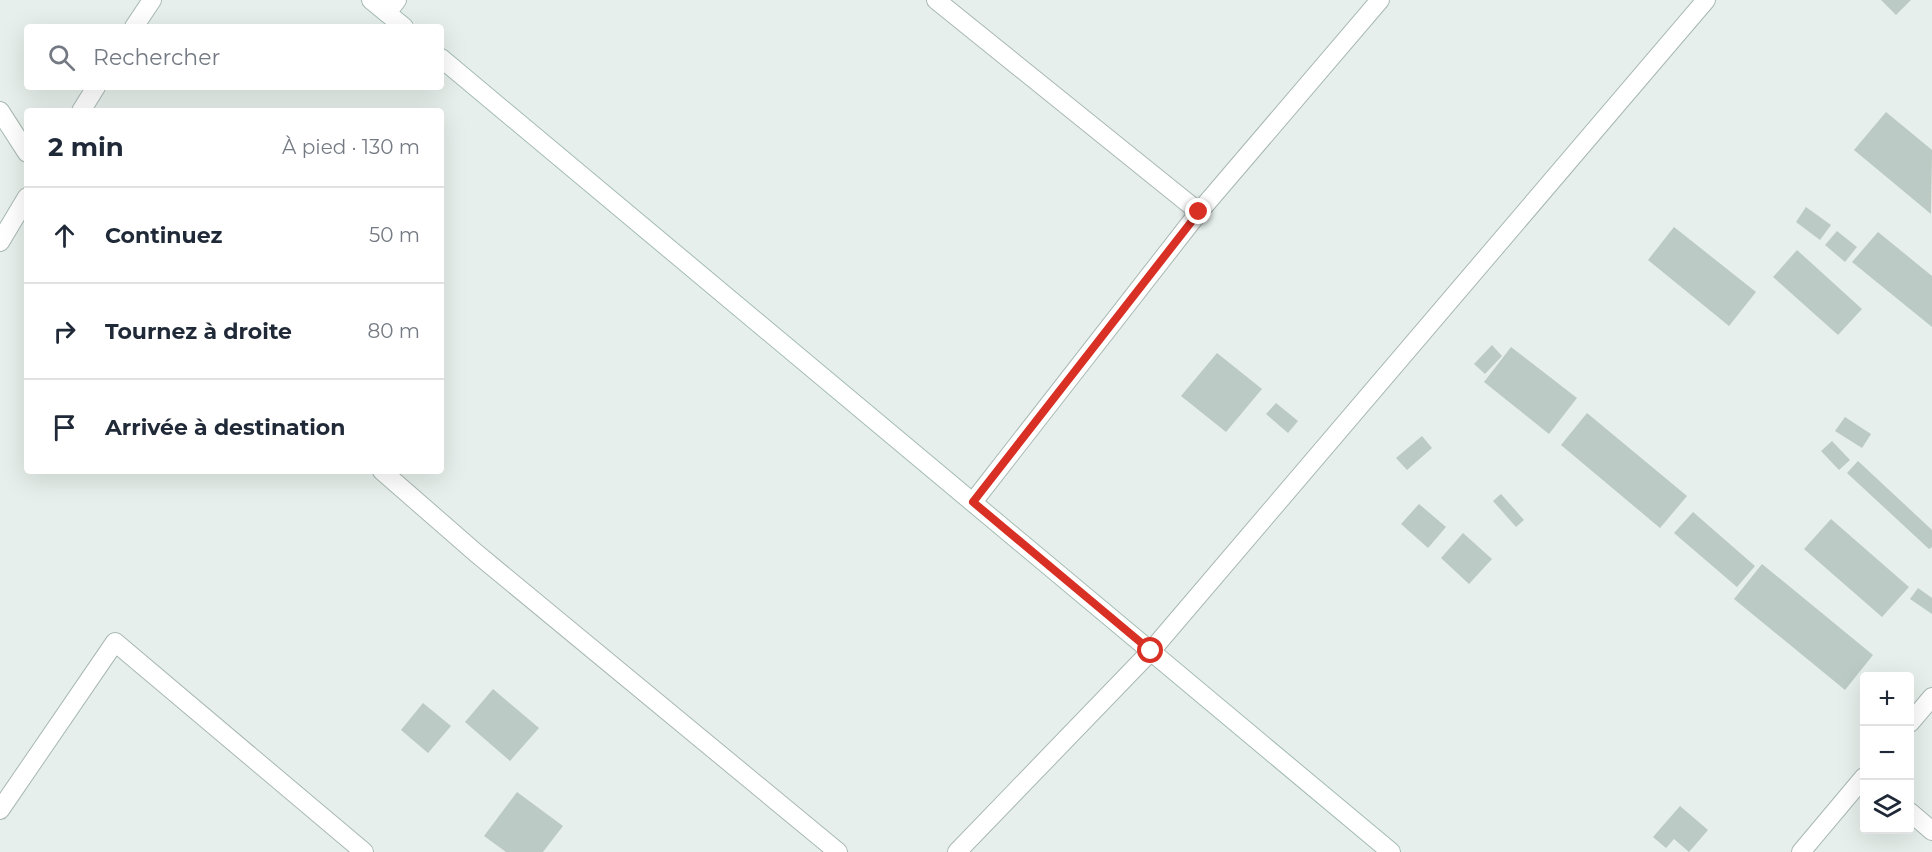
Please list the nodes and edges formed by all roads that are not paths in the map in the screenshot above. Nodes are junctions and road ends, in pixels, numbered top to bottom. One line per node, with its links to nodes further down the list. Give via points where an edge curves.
1 (152, 0): 7 (street)
2 (371, 0): 6 (street)
3 (936, 0): 15 (street)
4 (1380, 0): 15 (street)
5 (1706, 0): 19 (street)
6 (392, 6): 8 (street)
7 (136, 24)
8 (402, 24)
9 (444, 61): 18 (street)
10 (94, 90): 11 (street)
11 (83, 108)
12 (0, 111): 13 (street)
13 (24, 148)
14 (24, 202): 16 (street)
15 (1199, 212): 18 (street)
16 (0, 242)
17 (385, 474): 27 (street)
18 (973, 502): 19 (street)
19 (1151, 651): 28 (street); 29 (street)
20 (1932, 697): 21 (street)
21 (1914, 718)
22 (1861, 780): 30 (street)
23 (0, 810): 26 (street, via 115,642)
24 (1914, 815): 25 (street)
25 (1932, 831)
26 (364, 852)
27 (838, 852)
28 (957, 852)
29 (1392, 852)
30 (1801, 852)

